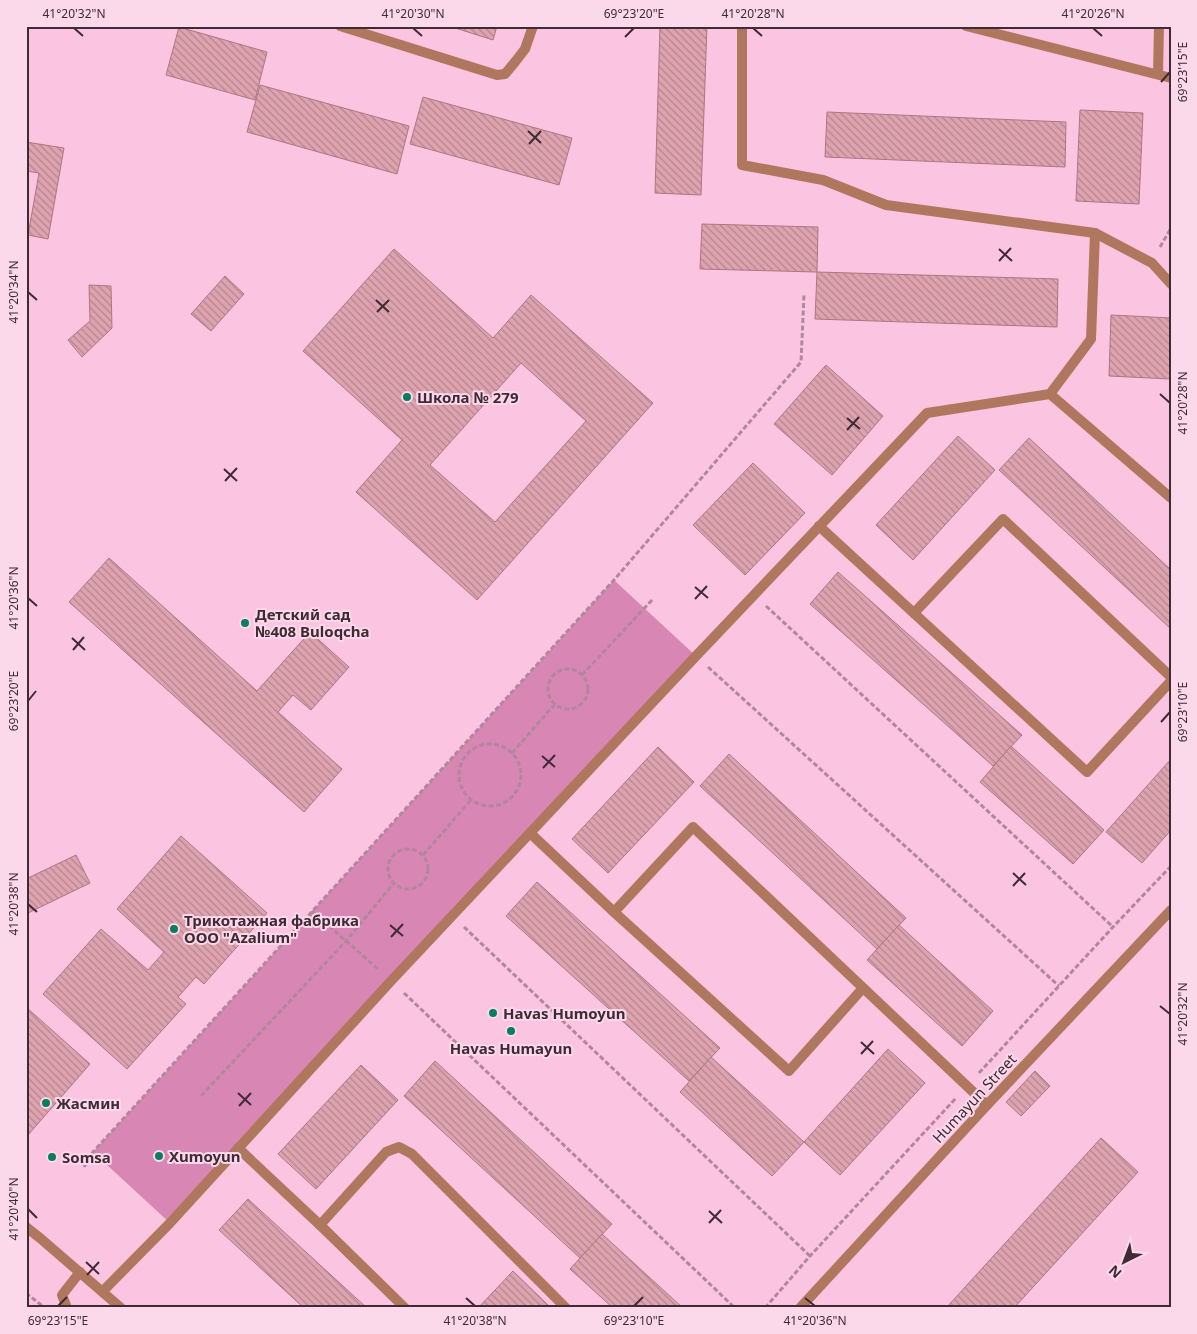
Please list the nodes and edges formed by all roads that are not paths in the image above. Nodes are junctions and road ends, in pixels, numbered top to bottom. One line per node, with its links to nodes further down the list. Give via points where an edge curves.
1 (340, 26): 2 (street, via 497,75 504,74 525,49)
2 (533, 26)
3 (742, 26): 8 (street, via 742,164 824,180 886,205)
4 (966, 26): 6 (street)
5 (1159, 26): 6 (street)
6 (1158, 74): 7 (street)
7 (1171, 78)
8 (1095, 233): 9 (street, via 1152,263); 10 (street, via 1091,339)
9 (1171, 284)
10 (1050, 394): 11 (street); 12 (street, via 927,412)
11 (1171, 498)
12 (819, 526): 13 (street); 16 (street)
13 (914, 613): 14 (street, via 1003,519); 15 (street, via 1087,772)
14 (1171, 677)
15 (1171, 681)
16 (530, 833): 18 (street); 21 (street)
17 (1171, 910): 20 (street, Humayun Street)
18 (614, 912): 19 (street, via 789,1071); 19 (street, via 693,827)
19 (863, 988): 20 (street)
20 (987, 1105): 30 (street, Humayun Street)
21 (238, 1148): 22 (street); 25 (street)
22 (320, 1225): 26 (street, via 386,1152 399,1147 412,1154); 29 (street)
23 (26, 1227): 24 (street)
24 (80, 1272): 25 (street); 27 (street, via 62,1295)
25 (103, 1291): 28 (street)
26 (564, 1307)
27 (66, 1308)
28 (121, 1308)
29 (405, 1308)
30 (800, 1308)

